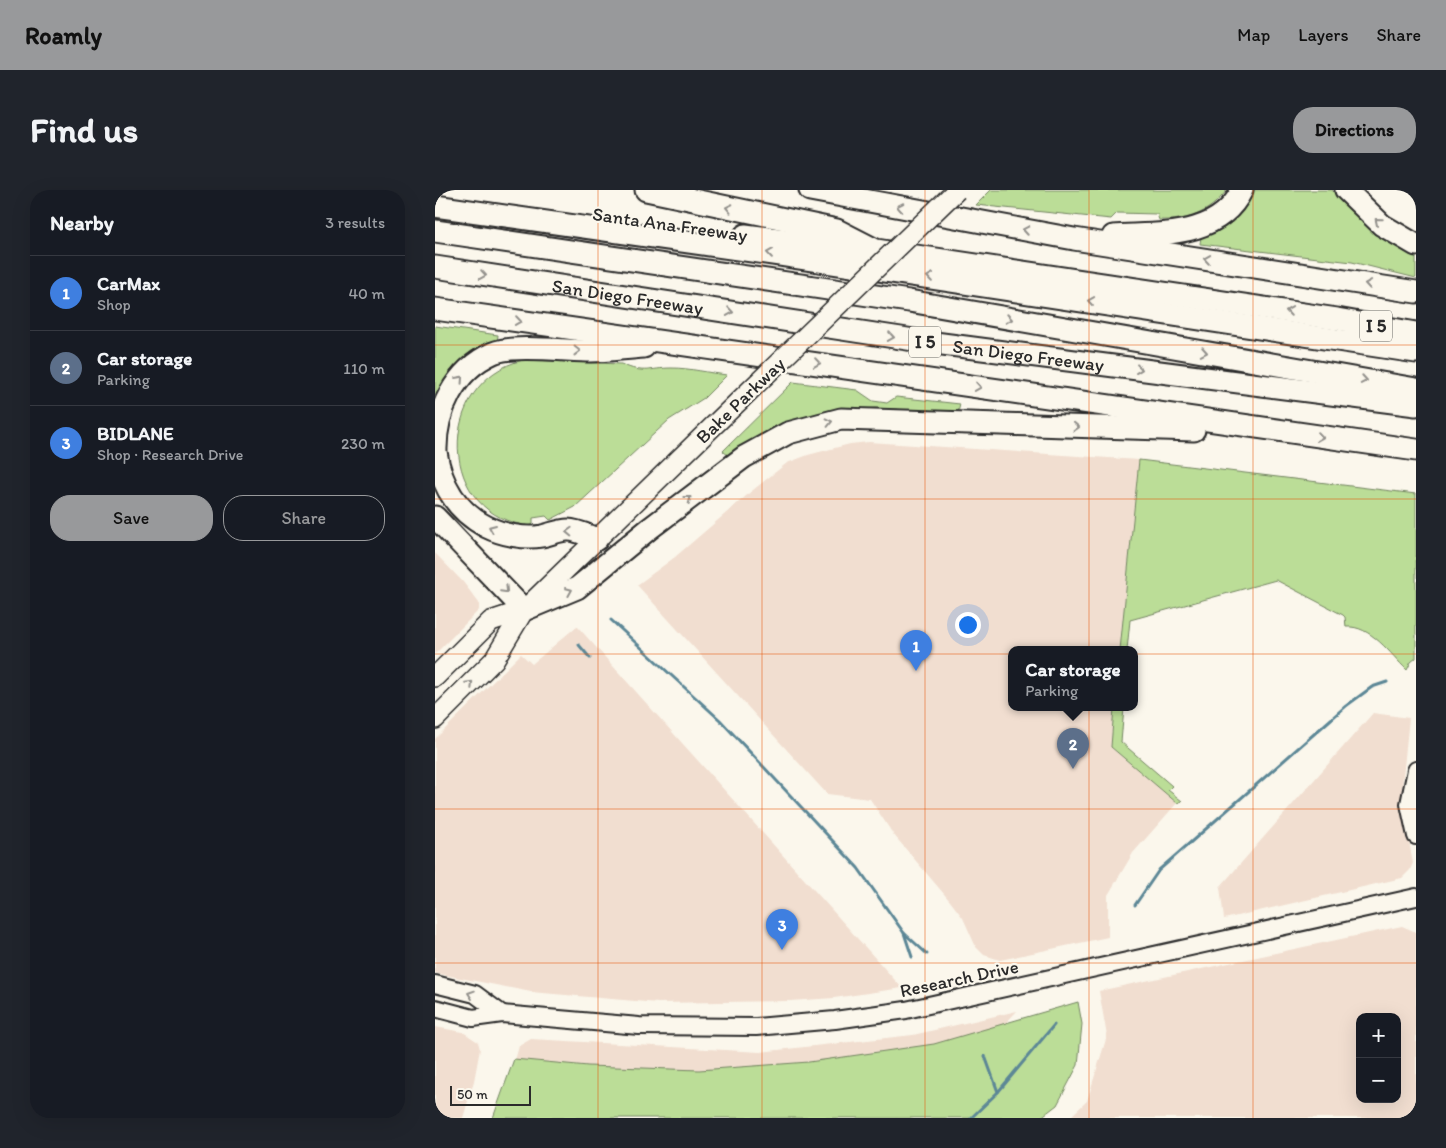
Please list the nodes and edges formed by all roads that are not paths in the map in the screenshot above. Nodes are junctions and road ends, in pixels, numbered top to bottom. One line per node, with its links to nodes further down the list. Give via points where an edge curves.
1 (646, 190): 12 (highway, one-way to 1, via 837,230)
2 (809, 190): 10 (highway, one-way to 2)
3 (957, 190): 26 (main road, Bake Parkway, bridge)
4 (1242, 190): 10 (highway, via 1218,218 1194,229)
5 (1346, 190): 11 (highway, one-way to 5, via 1382,225)
6 (435, 192): 12 (highway, Santa Ana Freeway / I 5, via 756,237)
7 (435, 206): 19 (highway, one-way to 7, via 780,254)
8 (435, 219): 13 (highway)
9 (435, 231): 13 (highway)
10 (1074, 239): 15 (highway, one-way to 10)
11 (1416, 246)
12 (876, 250): 17 (highway, I 5, one-way to 12)
13 (644, 257): 20 (highway); 21 (highway, one-way to 21)
14 (435, 267): 22 (highway, San Diego Freeway / I 5, one-way to 22, via 927,342)
15 (1416, 292)
16 (435, 309): 18 (highway, one-way to 18)
17 (1416, 333)
18 (682, 344): 23 (highway, one-way to 23); 26 (highway, one-way to 18, via 569,530 520,536 487,527 470,516 445,487 439,468 436,424 443,403 467,370 493,353 517,350 593,351)
19 (1416, 352)
20 (1416, 363)
21 (1416, 389)
22 (1416, 405)
23 (1271, 431): 24 (highway, one-way to 24); 27 (highway, one-way to 23, via 577,588 744,458 788,433 816,424 850,419 1127,430)
24 (1416, 450)
25 (435, 517): 27 (highway, one-way to 27)
26 (597, 539): 27 (main road, Bake Parkway)
27 (524, 610): 28 (main road, Bake Parkway, via 491,620); 29 (main road, Bake Parkway, one-way to 27, via 494,660)
28 (435, 677)
29 (435, 719)
30 (1416, 770): 31 (main road, via 1409,804)
31 (1416, 836)
32 (1416, 897): 35 (main road, Research Drive, via 916,1008 835,1020 756,1027 639,1026)
33 (435, 984): 35 (main road, one-way to 33, via 475,994)
34 (435, 1008): 35 (main road, Research Drive, via 473,1018)
35 (502, 1014)

